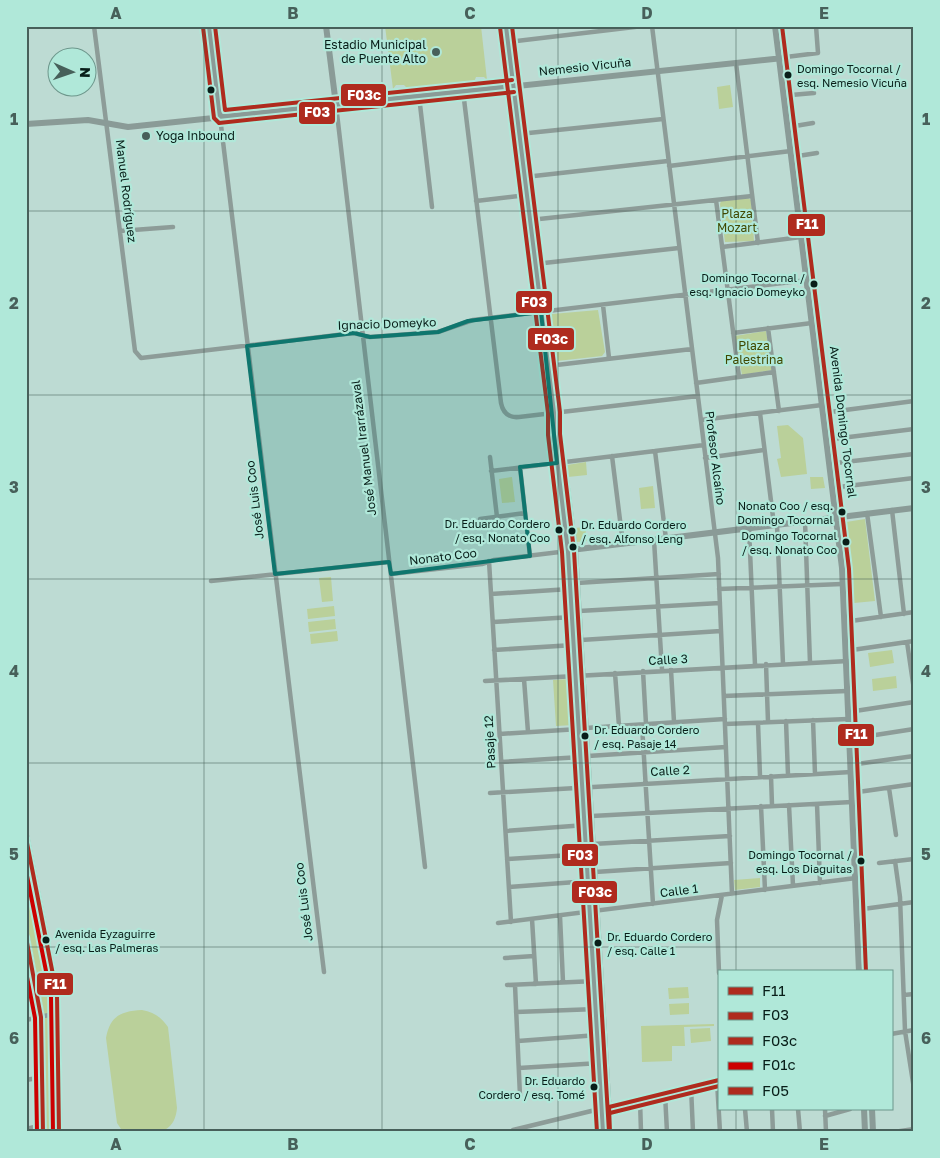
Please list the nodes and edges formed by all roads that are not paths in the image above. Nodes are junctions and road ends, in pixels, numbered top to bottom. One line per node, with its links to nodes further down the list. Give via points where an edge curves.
1 (94, 26): 24 (street, Manuel Rodríguez)
2 (209, 26): 20 (main road, José Luis Coo)
3 (326, 26): 19 (main road, José Manuel Irarrázaval)
4 (506, 26): 10 (main road)
5 (643, 26): 10 (street)
6 (652, 26): 13 (street, Profesor Alcaíno)
7 (775, 26): 11 (main road, Avenida Domingo Tocornal)
8 (782, 26): 11 (main road, Avenida Domingo Tocornal)
9 (816, 26): 11 (street, Nemesio Vicuña, via 818,53)
10 (508, 42): 14 (main road)
11 (783, 58): 12 (main road, Nemesio Vicuña); 17 (main road, Avenida Domingo Tocornal); 27 (main road, Avenida Domingo Tocornal)
12 (736, 63): 13 (main road, Nemesio Vicuña); 29 (street)
13 (657, 71): 14 (main road, Nemesio Vicuña); 21 (street, Profesor Alcaíno)
14 (513, 86): 15 (main road, Nemesio Vicuña); 26 (main road)
15 (463, 92): 18 (main road, Nemesio Vicuña); 36 (street)
16 (814, 92): 17 (street)
17 (791, 95): 25 (main road, Avenida Domingo Tocornal)
18 (419, 96): 19 (main road, Nemesio Vicuña); 38 (street)
19 (336, 105): 20 (main road, Nemesio Vicuña); 56 (street, José Manuel Irarrázaval)
20 (220, 117): 24 (main road, Nemesio Vicuña, via 125,127); 57 (street, José Luis Coo)
21 (663, 120): 26 (street); 31 (street, Profesor Alcaíno)
22 (813, 123): 25 (street)
23 (26, 124): 24 (main road, Nemesio Vicuña, via 88,120)
24 (107, 124): 41 (street, Manuel Rodríguez)
25 (795, 126): 30 (main road, Avenida Domingo Tocornal)
26 (519, 134): 32 (main road)
27 (791, 151): 29 (street); 42 (main road, Avenida Domingo Tocornal)
28 (816, 153): 30 (street)
29 (748, 156): 31 (street); 34 (street)
30 (798, 156): 47 (main road, Avenida Domingo Tocornal)
31 (669, 164): 32 (street); 37 (street, Profesor Alcaíno)
32 (524, 177): 33 (main road)
33 (527, 195): 36 (street); 39 (main road)
34 (752, 196): 35 (street); 43 (street)
35 (716, 200): 37 (street); 44 (street)
36 (476, 201): 52 (street)
37 (674, 205): 39 (street); 45 (street, Profesor Alcaíno)
38 (432, 207)
39 (530, 220): 46 (main road)
40 (173, 227): 41 (street)
41 (120, 231): 59 (street, Manuel Rodríguez, via 135,352)
42 (801, 237): 43 (street); 47 (main road, Avenida Domingo Tocornal)
43 (758, 243): 44 (street)
44 (722, 247): 48 (street)
45 (679, 248): 46 (street); 49 (street, Profesor Alcaíno)
46 (535, 264): 51 (main road)
47 (810, 280): 48 (street, Ignacio Domeyko); 53 (main road, Avenida Domingo Tocornal); 69 (main road, Avenida Domingo Tocornal)
48 (728, 290): 49 (street, Ignacio Domeyko); 55 (street)
49 (685, 296): 50 (street, Ignacio Domeyko); 58 (street, Profesor Alcaíno)
50 (603, 305): 51 (street, Ignacio Domeyko); 60 (street)
51 (541, 312): 52 (street, Ignacio Domeyko); 61 (main road)
52 (491, 318): 56 (street, Ignacio Domeyko, via 468,321 438,332); 70 (street, via 501,403 507,414 515,418)
53 (812, 323): 54 (street); 67 (main road, Avenida Domingo Tocornal)
54 (768, 328): 55 (street); 62 (street)
55 (733, 333): 63 (street)
56 (362, 335): 57 (street, Ignacio Domeyko, via 354,333); 105 (street, José Manuel Irarrázaval)
57 (247, 346): 59 (street, Ignacio Domeyko); 107 (street, José Luis Coo)
58 (692, 349): 60 (street); 64 (street, Profesor Alcaíno)
59 (139, 357)
60 (609, 358): 61 (street)
61 (548, 366): 70 (main road)
62 (774, 372): 63 (street); 68 (street)
63 (739, 377): 64 (street)
64 (696, 383): 65 (street, Profesor Alcaíno)
65 (698, 396): 70 (street); 72 (street, Profesor Alcaíno)
66 (914, 401): 69 (street)
67 (822, 405): 68 (street); 93 (main road, Avenida Domingo Tocornal)
68 (779, 411): 71 (street)
69 (830, 412): 74 (main road, Avenida Domingo Tocornal)
70 (554, 413): 82 (main road)
71 (760, 413): 72 (street); 76 (street)
72 (701, 420): 75 (street, Profesor Alcaíno)
73 (914, 429): 74 (street)
74 (833, 439): 83 (main road, Avenida Domingo Tocornal)
75 (704, 445): 77 (street); 81 (street, Profesor Alcaíno)
76 (764, 450): 81 (street); 96 (street)
77 (656, 451): 79 (street); 99 (street)
78 (914, 454): 83 (street)
79 (612, 456): 82 (street); 101 (street)
80 (490, 457): 85 (street)
81 (705, 458): 98 (street, Profesor Alcaíno)
82 (560, 462): 84 (street); 102 (main road); 103 (main road)
83 (836, 463): 87 (main road, Avenida Domingo Tocornal)
84 (520, 468): 85 (street); 90 (street)
85 (491, 471): 92 (street)
86 (914, 478): 87 (street)
87 (839, 487): 93 (main road, Avenida Domingo Tocornal)
88 (914, 508): 89 (main road, Nonato Coo)
89 (892, 510): 91 (main road, Nonato Coo); 124 (street)
90 (525, 513): 92 (street); 104 (street)
91 (867, 513): 93 (main road, Nonato Coo); 126 (street)
92 (497, 517): 94 (street)
93 (839, 517): 95 (main road, Nonato Coo); 113 (main road, Avenida Domingo Tocornal); 127 (main road, Avenida Domingo Tocornal, via 849,569)
94 (480, 519)
95 (805, 521): 96 (main road, Nonato Coo); 114 (street)
96 (775, 525): 97 (main road, Nonato Coo); 115 (street)
97 (749, 528): 98 (main road, Nonato Coo); 116 (street)
98 (715, 532): 99 (main road, Nonato Coo); 109 (street, Profesor Alcaíno)
99 (666, 538): 100 (main road, Nonato Coo)
100 (654, 540): 101 (main road, Nonato Coo); 110 (street)
101 (623, 544): 102 (main road, Nonato Coo)
102 (575, 550): 103 (main road, Nonato Coo); 112 (main road)
103 (568, 551): 104 (street, Nonato Coo); 117 (main road)
104 (530, 556): 106 (street, Nonato Coo)
105 (389, 562): 107 (street); 108 (street, José Manuel Irarrázaval)
106 (489, 562): 108 (street, Nonato Coo); 119 (street, Pasaje 12)
107 (275, 574): 111 (street); 239 (street, José Luis Coo)
108 (391, 574): 212 (street, José Manuel Irarrázaval)
109 (718, 574): 110 (street); 118 (street, Profesor Alcaíno)
110 (656, 578): 112 (street); 121 (street)
111 (211, 581)
112 (577, 583): 122 (main road)
113 (842, 584): 114 (street); 136 (main road, Avenida Domingo Tocornal)
114 (808, 585): 115 (street); 138 (street)
115 (780, 586): 116 (street); 140 (street)
116 (752, 588): 118 (street); 141 (street)
117 (570, 589): 119 (street); 125 (main road)
118 (719, 589): 120 (street, Profesor Alcaíno)
119 (491, 594): 128 (street, Pasaje 12)
120 (720, 603): 121 (street); 129 (street, Profesor Alcaíno)
121 (658, 606): 122 (street); 130 (street)
122 (579, 611): 131 (main road)
123 (914, 612): 124 (street)
124 (904, 614): 126 (street)
125 (572, 617): 128 (street); 134 (main road)
126 (880, 617): 127 (street)
127 (851, 621): 136 (main road, Avenida Domingo Tocornal)
128 (493, 622): 135 (street, Pasaje 12)
129 (721, 631): 130 (street); 142 (street, Profesor Alcaíno)
130 (660, 635): 131 (street); 144 (street)
131 (581, 640): 148 (main road)
132 (914, 641): 133 (street)
133 (907, 642): 136 (street); 143 (street)
134 (574, 645): 135 (street); 148 (main road)
135 (494, 650): 150 (street, Pasaje 12)
136 (849, 650): 137 (main road, Avenida Domingo Tocornal)
137 (849, 661): 138 (street, Calle 3); 153 (main road, Avenida Domingo Tocornal); 157 (main road, Avenida Domingo Tocornal)
138 (810, 663): 140 (street, Calle 3)
139 (766, 664): 140 (street, Calle 3); 141 (street, Calle 3); 154 (street)
140 (782, 664)
141 (755, 665): 142 (street, Calle 3)
142 (722, 667): 145 (street, Calle 3); 155 (street, Profesor Alcaíno)
143 (912, 669): 152 (street)
144 (662, 670): 145 (street, Calle 3); 146 (street, Calle 3)
145 (671, 670): 160 (street)
146 (643, 671): 147 (street, Calle 3); 165 (street)
147 (615, 673): 148 (street, Calle 3); 166 (street)
148 (579, 675): 149 (street, Calle 3); 167 (main road)
149 (524, 678): 150 (street, Calle 3); 169 (street)
150 (496, 680): 151 (street, Calle 3); 170 (street, Pasaje 12)
151 (485, 681)
152 (914, 690)
153 (847, 691): 154 (street); 158 (main road, Avenida Domingo Tocornal)
154 (767, 694): 155 (street); 162 (street)
155 (724, 696): 161 (street, Profesor Alcaíno)
156 (914, 702): 157 (street)
157 (855, 710): 171 (main road, Avenida Domingo Tocornal)
158 (848, 719): 159 (street); 178 (main road, Avenida Domingo Tocornal)
159 (813, 720): 163 (street); 179 (street)
160 (674, 722): 161 (street); 165 (street)
161 (725, 722): 164 (street); 172 (street, Profesor Alcaíno)
162 (768, 722): 163 (street); 164 (street)
163 (786, 722): 180 (street)
164 (758, 723): 181 (street)
165 (644, 724): 166 (street); 173 (street)
166 (618, 726): 167 (street)
167 (583, 728): 169 (street); 174 (main road)
168 (914, 729): 171 (street)
169 (528, 732): 170 (street)
170 (500, 734): 176 (street, Pasaje 12)
171 (856, 738): 177 (main road, Avenida Domingo Tocornal)
172 (726, 747): 173 (street); 183 (street, Profesor Alcaíno)
173 (644, 752): 174 (street); 184 (street)
174 (584, 756): 176 (street); 186 (main road)
175 (914, 756): 177 (street)
176 (501, 762): 188 (street, Pasaje 12)
177 (857, 764): 190 (main road, Avenida Domingo Tocornal)
178 (850, 772): 179 (street, Calle 2); 190 (main road, Avenida Domingo Tocornal)
179 (815, 774): 180 (street, Calle 2)
180 (788, 775): 182 (street, Calle 2)
181 (760, 776): 182 (street, Calle 2); 183 (street, Calle 2)
182 (770, 776): 193 (street)
183 (727, 778): 184 (street, Calle 2); 196 (street, Profesor Alcaíno)
184 (646, 783): 186 (street, Calle 2); 197 (street)
185 (914, 784): 187 (street)
186 (586, 786): 188 (street, Calle 2); 198 (main road); 199 (main road)
187 (889, 788): 190 (street); 201 (street)
188 (503, 792): 189 (street, Calle 2); 200 (street, Pasaje 12)
189 (490, 793)
190 (855, 793): 191 (main road, Avenida Domingo Tocornal); 215 (main road, Avenida Domingo Tocornal)
191 (852, 802): 192 (street); 215 (main road, Avenida Domingo Tocornal)
192 (817, 804): 194 (street); 217 (street)
193 (772, 805): 194 (street); 195 (street)
194 (789, 805): 218 (street)
195 (761, 806): 196 (street); 220 (street)
196 (729, 807): 197 (street); 202 (street, Profesor Alcaíno)
197 (647, 813): 198 (street); 204 (street)
198 (592, 816): 205 (main road)
199 (586, 825): 200 (street); 206 (main road)
200 (506, 831): 208 (street, Pasaje 12)
201 (896, 835)
202 (730, 836): 204 (street); 210 (street, Profesor Alcaíno)
203 (26, 838): 249 (main road, via 55,981)
204 (649, 841): 205 (street); 213 (street)
205 (594, 844): 214 (main road)
206 (587, 854): 208 (street); 216 (main road)
207 (914, 858): 209 (street)
208 (507, 859): 219 (street, Pasaje 12)
209 (895, 861): 211 (street); 225 (street)
210 (731, 863): 213 (street); 221 (street, Profesor Alcaíno)
211 (880, 863)
212 (425, 867)
213 (651, 868): 214 (street); 224 (street)
214 (595, 872): 227 (main road)
215 (858, 878): 217 (street, Calle 1); 226 (main road, Avenida Domingo Tocornal); 237 (main road, Avenida Domingo Tocornal)
216 (589, 881): 219 (street); 227 (main road)
217 (820, 883): 218 (street, Calle 1)
218 (793, 886): 220 (street, Calle 1)
219 (509, 887): 230 (street, Pasaje 12)
220 (765, 890): 221 (street, Calle 1)
221 (732, 894): 222 (street, Calle 1)
222 (722, 895): 224 (street, Calle 1); 236 (street, via 717,913)
223 (914, 902): 225 (street)
224 (653, 904): 227 (street, Calle 1)
225 (900, 904): 226 (street); 246 (street)
226 (863, 909): 238 (main road, Avenida Domingo Tocornal)
227 (594, 911): 228 (street, Calle 1); 240 (main road)
228 (560, 916): 229 (street, Calle 1); 241 (street)
229 (532, 919): 230 (street, Calle 1); 233 (street)
230 (511, 922): 231 (street, Calle 1)
231 (498, 923)
232 (26, 936): 235 (main road)
233 (534, 956): 234 (street); 242 (street)
234 (505, 958)
235 (29, 965): 250 (main road)
236 (719, 970)
237 (859, 970)
238 (866, 970)
239 (324, 972)
240 (598, 981): 241 (street); 247 (main road); 257 (main road)
241 (563, 982): 242 (street)
242 (536, 984): 244 (street)
243 (507, 985): 244 (street)
244 (515, 985): 248 (street)
245 (914, 994): 246 (street)
246 (904, 995): 253 (street)
247 (596, 1009): 248 (street); 255 (main road)
248 (516, 1012): 256 (street)
249 (58, 1013): 250 (street); 281 (main road)
250 (41, 1017): 251 (street); 259 (main road)
251 (26, 1020)
252 (914, 1030): 253 (street)
253 (906, 1031): 254 (street); 263 (street)
254 (892, 1034)
255 (598, 1035): 256 (street); 257 (main road)
256 (518, 1041): 258 (street)
257 (603, 1063): 258 (street); 267 (main road)
258 (519, 1068): 265 (street)
259 (42, 1077): 260 (street); 277 (main road)
260 (26, 1080)
261 (718, 1081): 262 (street)
262 (691, 1087): 264 (street); 286 (street)
263 (914, 1089)
264 (665, 1094): 266 (street); 285 (street)
265 (520, 1096)
266 (640, 1100): 267 (street); 284 (street)
267 (606, 1108): 280 (street); 282 (main road); 283 (main road)
268 (719, 1110): 287 (street)
269 (746, 1110): 288 (street)
270 (772, 1110): 289 (street)
271 (798, 1110): 290 (street)
272 (825, 1110): 276 (street)
273 (846, 1110): 276 (street)
274 (864, 1110): 292 (main road)
275 (872, 1110): 293 (main road)
276 (825, 1116): 291 (street)
277 (43, 1128): 278 (street)
278 (26, 1129)
279 (914, 1129): 294 (street)
280 (513, 1130)
281 (59, 1132)
282 (603, 1132)
283 (610, 1132)
284 (641, 1132)
285 (667, 1132)
286 (693, 1132)
287 (720, 1132)
288 (747, 1132)
289 (773, 1132)
290 (800, 1132)
291 (826, 1132)
292 (865, 1132)
293 (872, 1132)
294 (894, 1132)

